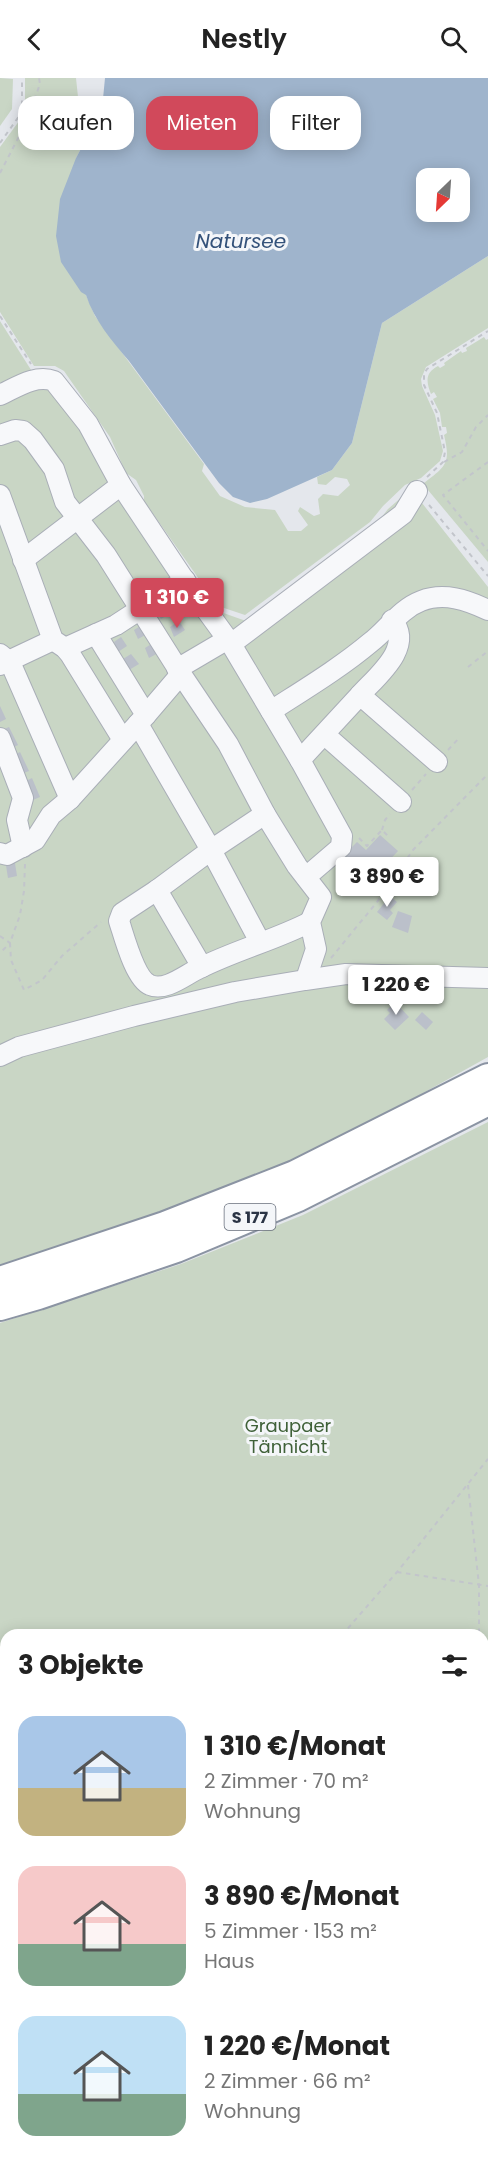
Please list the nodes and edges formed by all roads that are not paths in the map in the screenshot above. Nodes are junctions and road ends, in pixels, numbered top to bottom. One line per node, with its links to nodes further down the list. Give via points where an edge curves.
1 (0, 395): 3 (street, via 38,378 54,381 88,424)
2 (0, 435): 6 (street, via 23,431 33,440 54,469 65,502)
3 (121, 485): 6 (street); 9 (street)
4 (417, 491): 14 (street, via 403,514)
5 (0, 495): 7 (street)
6 (77, 520): 8 (street); 10 (street, via 106,555)
7 (5, 525): 8 (street)
8 (23, 560): 15 (street)
9 (185, 580): 10 (street); 14 (street)
10 (140, 608): 13 (street); 17 (street)
11 (488, 609): 12 (street, via 458,598 438,597 420,601)
12 (392, 620): 18 (street, via 400,638 397,650); 19 (street, via 352,657)
13 (96, 634): 15 (street); 20 (street)
14 (230, 642): 17 (street); 19 (street)
15 (59, 644): 16 (street); 23 (street)
16 (3, 660): 26 (street)
17 (179, 671): 20 (street); 28 (street, via 228,744)
18 (360, 695): 21 (street); 25 (street)
19 (272, 711): 24 (street)
20 (142, 720): 23 (street); 30 (street)
21 (325, 735): 24 (street); 27 (street)
22 (0, 738): 29 (street, via 22,798 17,820)
23 (123, 740): 26 (street)
24 (300, 760): 32 (street, via 342,836 341,847)
25 (437, 762)
26 (70, 799): 29 (street, via 51,815 35,840)
27 (401, 802)
28 (265, 814): 30 (street); 32 (street)
29 (23, 847): 31 (street, via 8,855)
30 (211, 850): 33 (street); 35 (street)
31 (0, 853)
32 (306, 877): 34 (street, via 321,897)
33 (157, 891): 36 (street); 36 (street, via 122,913 118,921 140,978 162,987)
34 (310, 922): 35 (street); 37 (street, via 316,949)
35 (260, 942): 36 (street)
36 (202, 967)
37 (312, 978): 38 (street, via 346,974); 39 (street, via 145,1013 19,1047)
38 (488, 978)
39 (0, 1056)
40 (488, 1078): 42 (highway, S 177, via 295,1175 165,1226)
41 (488, 1101): 43 (highway, S 177, via 277,1205 176,1248)
42 (0, 1281)
43 (0, 1306)

